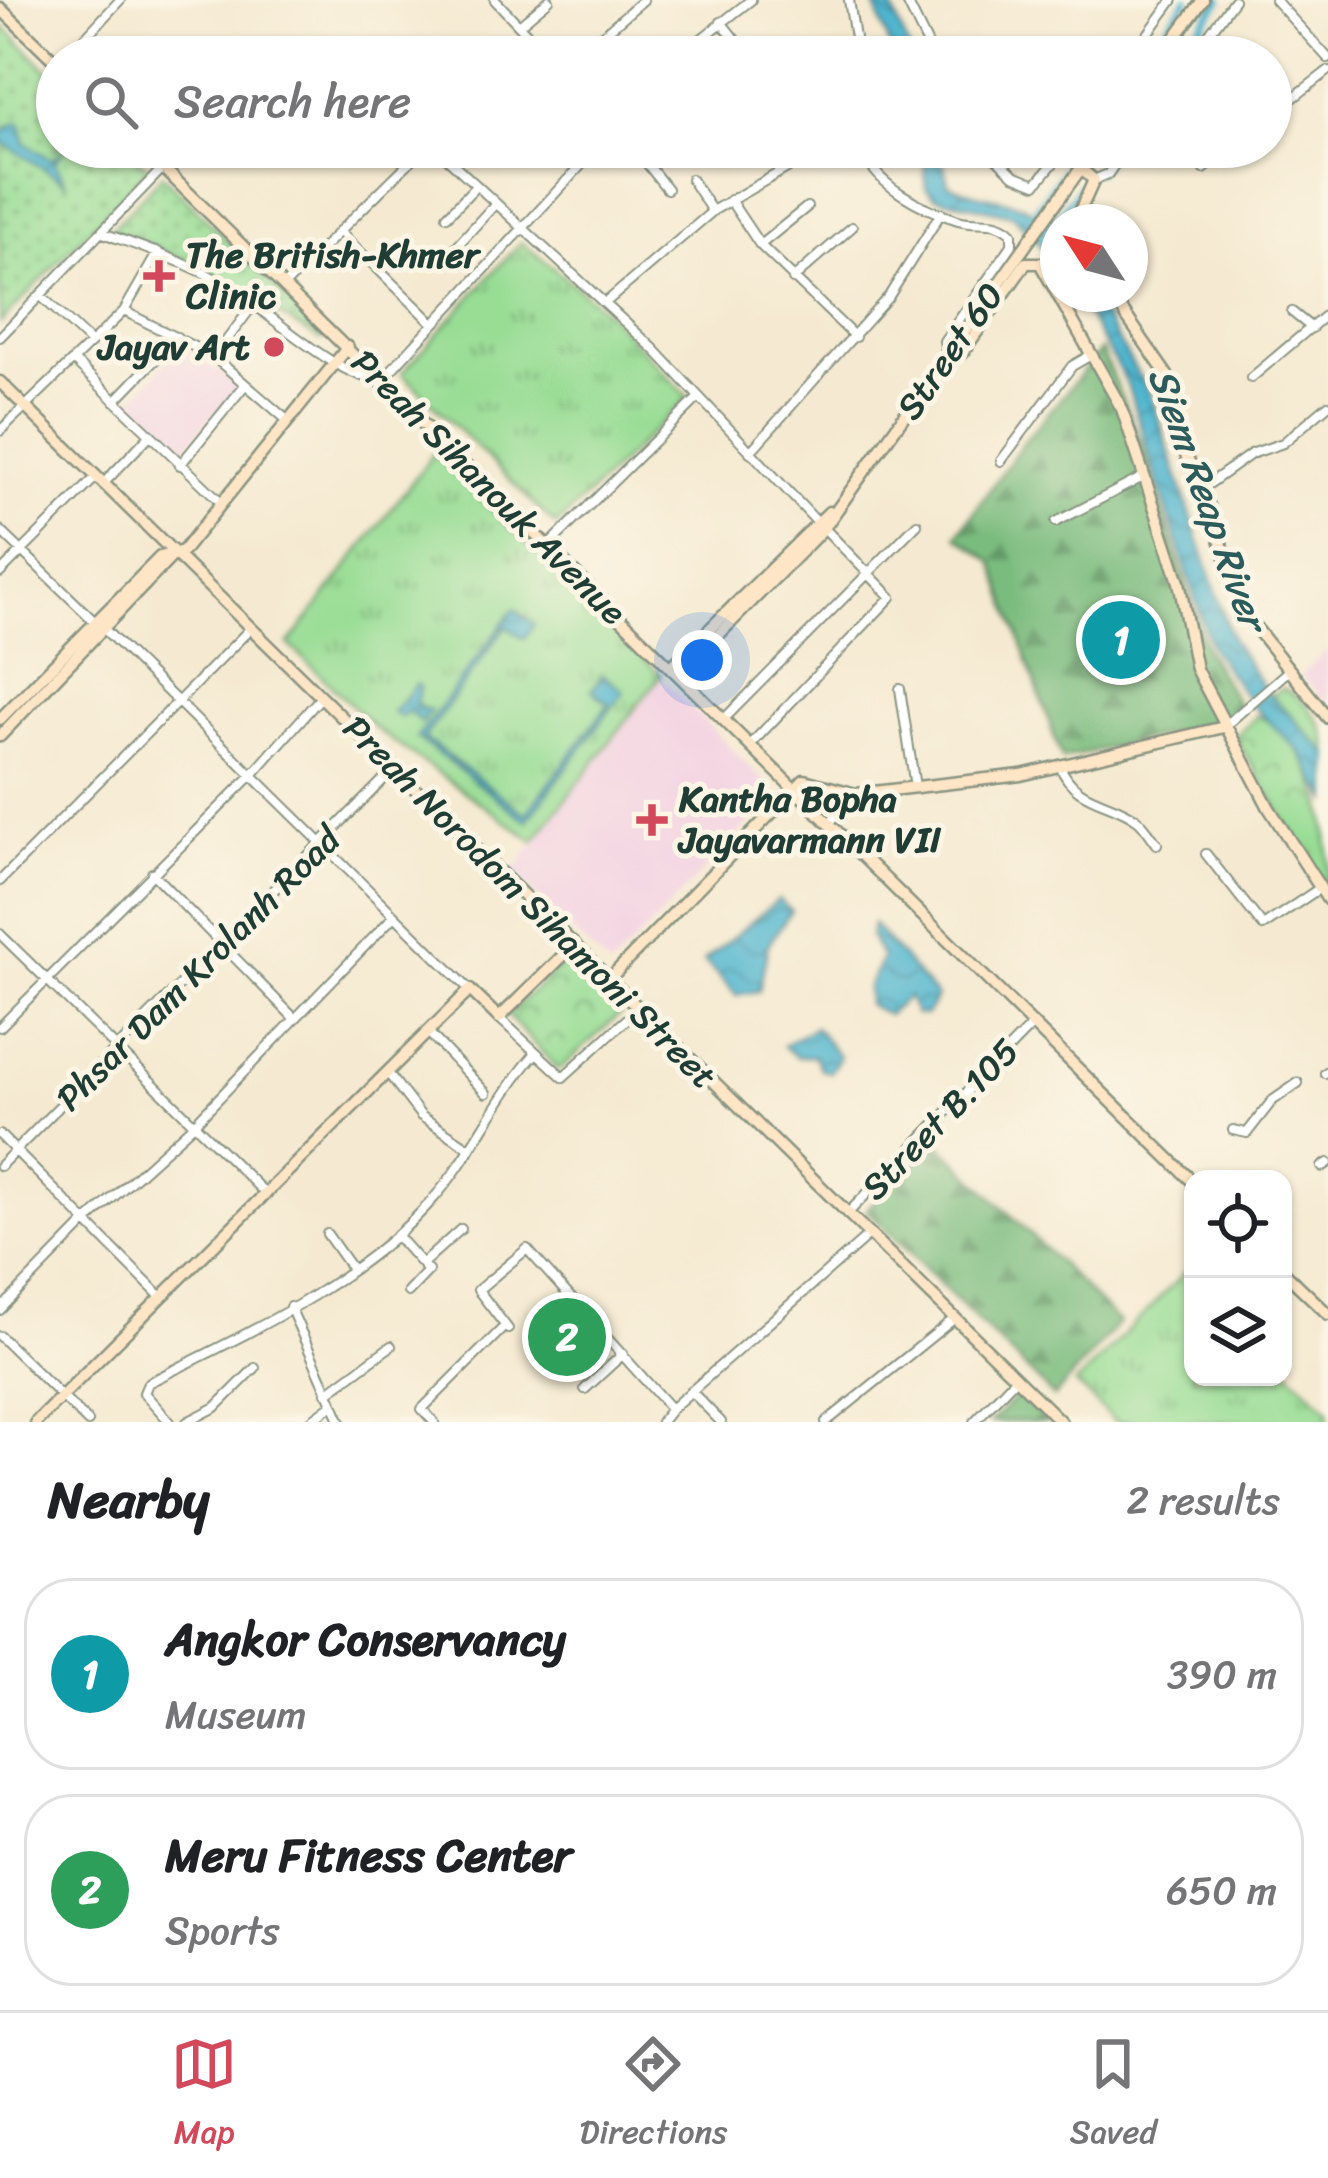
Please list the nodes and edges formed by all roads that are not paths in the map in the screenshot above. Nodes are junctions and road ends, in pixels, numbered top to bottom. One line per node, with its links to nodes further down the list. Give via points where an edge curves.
1 (120, 0): 15 (street)
2 (495, 0): 14 (street)
3 (549, 0): 14 (street)
4 (643, 0): 17 (street)
5 (751, 0): 13 (street)
6 (850, 0): 20 (street)
7 (906, 0): 21 (street)
8 (1173, 0): 22 (street)
9 (1203, 0): 23 (street)
10 (1234, 0): 24 (street)
11 (1275, 0): 26 (street)
12 (0, 8): 25 (street)
13 (721, 22): 18 (street); 19 (street)
14 (519, 25): 16 (street)
15 (87, 36)
16 (529, 36)
17 (602, 36)
18 (704, 36)
19 (732, 36)
20 (855, 36)
21 (924, 36)
22 (1146, 36)
23 (1176, 36)
24 (1207, 36)
25 (36, 43)
26 (1328, 58)
27 (1328, 71): 28 (street)
28 (1292, 99)
29 (161, 168): 55 (street)
30 (163, 168): 60 (street, Preah Sihanouk Avenue)
31 (404, 168): 54 (street)
32 (457, 168): 43 (street)
33 (579, 168): 53 (street)
34 (650, 168): 44 (street)
35 (787, 168): 45 (street)
36 (873, 168): 50 (street)
37 (1006, 168): 38 (street, via 1036,184)
38 (1050, 168)
39 (1112, 168): 42 (street)
40 (1081, 169): 42 (street); 76 (street, Street 60)
41 (691, 178): 49 (street)
42 (1094, 180): 47 (street)
43 (476, 186): 46 (street); 51 (street)
44 (667, 189)
45 (730, 200): 49 (street); 56 (street)
46 (495, 204): 53 (street); 57 (street)
47 (1083, 204)
48 (807, 207): 56 (street)
49 (712, 212): 62 (street)
50 (941, 213): 72 (street); 76 (street, via 1003,225 1013,239 944,341)
51 (446, 216)
52 (852, 226): 59 (street)
53 (522, 230): 62 (street); 68 (street)
54 (339, 231): 60 (street); 68 (street)
55 (103, 233): 58 (street); 61 (street)
56 (760, 245): 59 (street)
57 (455, 248)
58 (158, 252): 63 (street); 64 (street)
59 (793, 278): 72 (street)
60 (284, 286): 74 (street, Preah Sihanouk Avenue)
61 (40, 296): 70 (street); 73 (street)
62 (604, 303): 84 (street)
63 (254, 304): 77 (street); 79 (street)
64 (124, 311): 71 (street); 73 (street)
65 (1124, 312): 96 (street, via 1167,376 1171,419)
66 (1292, 312): 69 (street)
67 (1328, 314): 69 (street)
68 (434, 324): 81 (street)
69 (1312, 328): 80 (street)
70 (0, 337)
71 (177, 337): 77 (street); 85 (street)
72 (855, 337): 91 (street)
73 (91, 344): 78 (street)
74 (348, 347): 79 (street); 81 (street, Preah Sihanouk Avenue)
75 (1090, 355): 76 (street, via 1035,260 962,353); 92 (street, via 1072,366); 94 (street, via 1122,409)
76 (947, 356): 100 (street, Street 60)
77 (214, 357): 83 (street)
78 (74, 361): 85 (street); 87 (street)
79 (336, 362): 81 (street); 88 (street)
80 (1250, 378)
81 (382, 380): 102 (street, Preah Sihanouk Avenue)
82 (0, 382): 87 (street, Preah Norodom Sihamoni Street)
83 (245, 385): 88 (street); 93 (street)
84 (698, 398): 91 (street); 102 (street)
85 (115, 400): 90 (street)
86 (1328, 405): 96 (street, via 1283,443 1251,454)
87 (26, 407): 89 (street); 95 (street, Preah Norodom Sihamoni Street)
88 (287, 420): 97 (street)
89 (0, 431)
90 (150, 435): 93 (street); 95 (street)
91 (750, 452): 100 (street)
92 (1001, 460)
93 (180, 464): 97 (street)
94 (1143, 477): 98 (street); 117 (street, via 1179,582 1196,669)
95 (100, 480): 103 (street); 104 (street, Preah Norodom Sihamoni Street)
96 (1202, 489): 110 (street, via 1244,613)
97 (222, 502): 104 (street)
98 (1055, 522)
99 (917, 524): 106 (street)
100 (821, 525): 106 (street); 109 (street, Street 60)
101 (0, 530): 103 (street)
102 (548, 546): 109 (street, Preah Sihanouk Avenue)
103 (22, 551): 105 (street); 107 (street)
104 (175, 554): 107 (street); 108 (street, Preah Norodom Sihamoni Street)
105 (0, 573)
106 (868, 574): 114 (street); 119 (street, via 891,597)
107 (100, 626): 113 (street); 116 (street); 118 (street)
108 (250, 629): 112 (street, Preah Norodom Sihamoni Street); 113 (street)
109 (677, 669): 114 (street, Preah Sihanouk Avenue)
110 (1288, 671): 115 (street); 117 (street)
111 (900, 689): 123 (street)
112 (322, 696): 121 (street, Preah Norodom Sihamoni Street); 122 (street)
113 (178, 702): 122 (street); 131 (street)
114 (725, 718): 119 (street, Preah Sihanouk Avenue)
115 (1328, 718)
116 (0, 719)
117 (1224, 727): 120 (street); 132 (street)
118 (1, 733)
119 (751, 744): 124 (street, Preah Sihanouk Avenue)
120 (1060, 766): 123 (street); 127 (street, via 1076,789 1137,820)
121 (394, 769): 128 (street, Phsar Dam Krolanh Road); 136 (street, Preah Norodom Sihamoni Street)
122 (251, 776): 128 (street); 130 (street)
123 (915, 787): 125 (street)
124 (794, 788): 125 (street, via 804,780); 126 (street, Preah Sihanouk Avenue); 138 (street)
125 (856, 794): 126 (street)
126 (830, 822): 144 (street, Preah Sihanouk Avenue)
127 (1157, 844)
128 (322, 846): 134 (street); 137 (street, Phsar Dam Krolanh Road)
129 (1206, 854): 132 (street, via 1263,926)
130 (152, 873): 137 (street); 139 (street)
131 (0, 881)
132 (1320, 888): 133 (street)
133 (1328, 900)
134 (394, 916): 140 (street); 142 (street)
135 (0, 934): 139 (street)
136 (573, 946): 138 (street, Preah Norodom Sihamoni Street); 143 (street)
137 (221, 949): 142 (street); 147 (street, Phsar Dam Krolanh Road)
138 (608, 980): 141 (street, Preah Norodom Sihamoni Street)
139 (47, 981): 145 (street); 147 (street)
140 (470, 990): 143 (street); 146 (street)
141 (638, 1009): 148 (street, via 568,1075 558,1076); 160 (street, Preah Norodom Sihamoni Street)
142 (293, 1017): 152 (street)
143 (499, 1018): 148 (street)
144 (1033, 1024): 158 (street, Preah Sihanouk Avenue); 160 (street, Street B.105)
145 (0, 1027)
146 (429, 1033): 149 (street); 151 (street)
147 (118, 1051): 152 (street); 156 (street, Phsar Dam Krolanh Road)
148 (535, 1054): 155 (street)
149 (388, 1073): 155 (street, via 421,1116); 159 (street)
150 (1298, 1083): 153 (street, via 1247,1132)
151 (486, 1093)
152 (192, 1126): 159 (street); 161 (street)
153 (1233, 1130)
154 (0, 1135): 156 (street)
155 (468, 1147): 164 (street, via 444,1186)
156 (16, 1150): 157 (street, Phsar Dam Krolanh Road); 161 (street)
157 (0, 1166)
158 (1184, 1173)
159 (266, 1195): 170 (street)
160 (848, 1214): 165 (street, Preah Norodom Sihamoni Street)
161 (87, 1221): 170 (street); 172 (street)
162 (461, 1229): 166 (street)
163 (328, 1234): 167 (street)
164 (395, 1234): 166 (street); 167 (street)
165 (869, 1235): 174 (street, Preah Norodom Sihamoni Street); 181 (street)
166 (423, 1263): 169 (street, via 428,1274)
167 (351, 1268): 171 (street)
168 (1290, 1278): 173 (street)
169 (408, 1292)
170 (162, 1298): 183 (street)
171 (290, 1307): 182 (street); 188 (street, via 148,1383 144,1393)
172 (0, 1310)
173 (1328, 1314)
174 (955, 1318): 179 (street, Preah Norodom Sihamoni Street); 195 (street)
175 (0, 1336): 183 (street)
176 (391, 1346): 182 (street)
177 (623, 1354): 180 (street); 185 (street); 192 (street, via 526,1250 478,1290 507,1327 422,1409)
178 (255, 1368): 189 (street)
179 (1016, 1378): 196 (street); 197 (street, Preah Norodom Sihamoni Street)
180 (585, 1389)
181 (691, 1391): 185 (street); 194 (street)
182 (327, 1393): 184 (street)
183 (62, 1396): 186 (street); 187 (street)
184 (332, 1405): 190 (street); 191 (street)
185 (671, 1409): 193 (street)
186 (36, 1422)
187 (88, 1422)
188 (170, 1422)
189 (187, 1422)
190 (309, 1422)
191 (341, 1422)
192 (434, 1422)
193 (661, 1422)
194 (722, 1422)
195 (826, 1422)
196 (974, 1422)
197 (1061, 1422)

